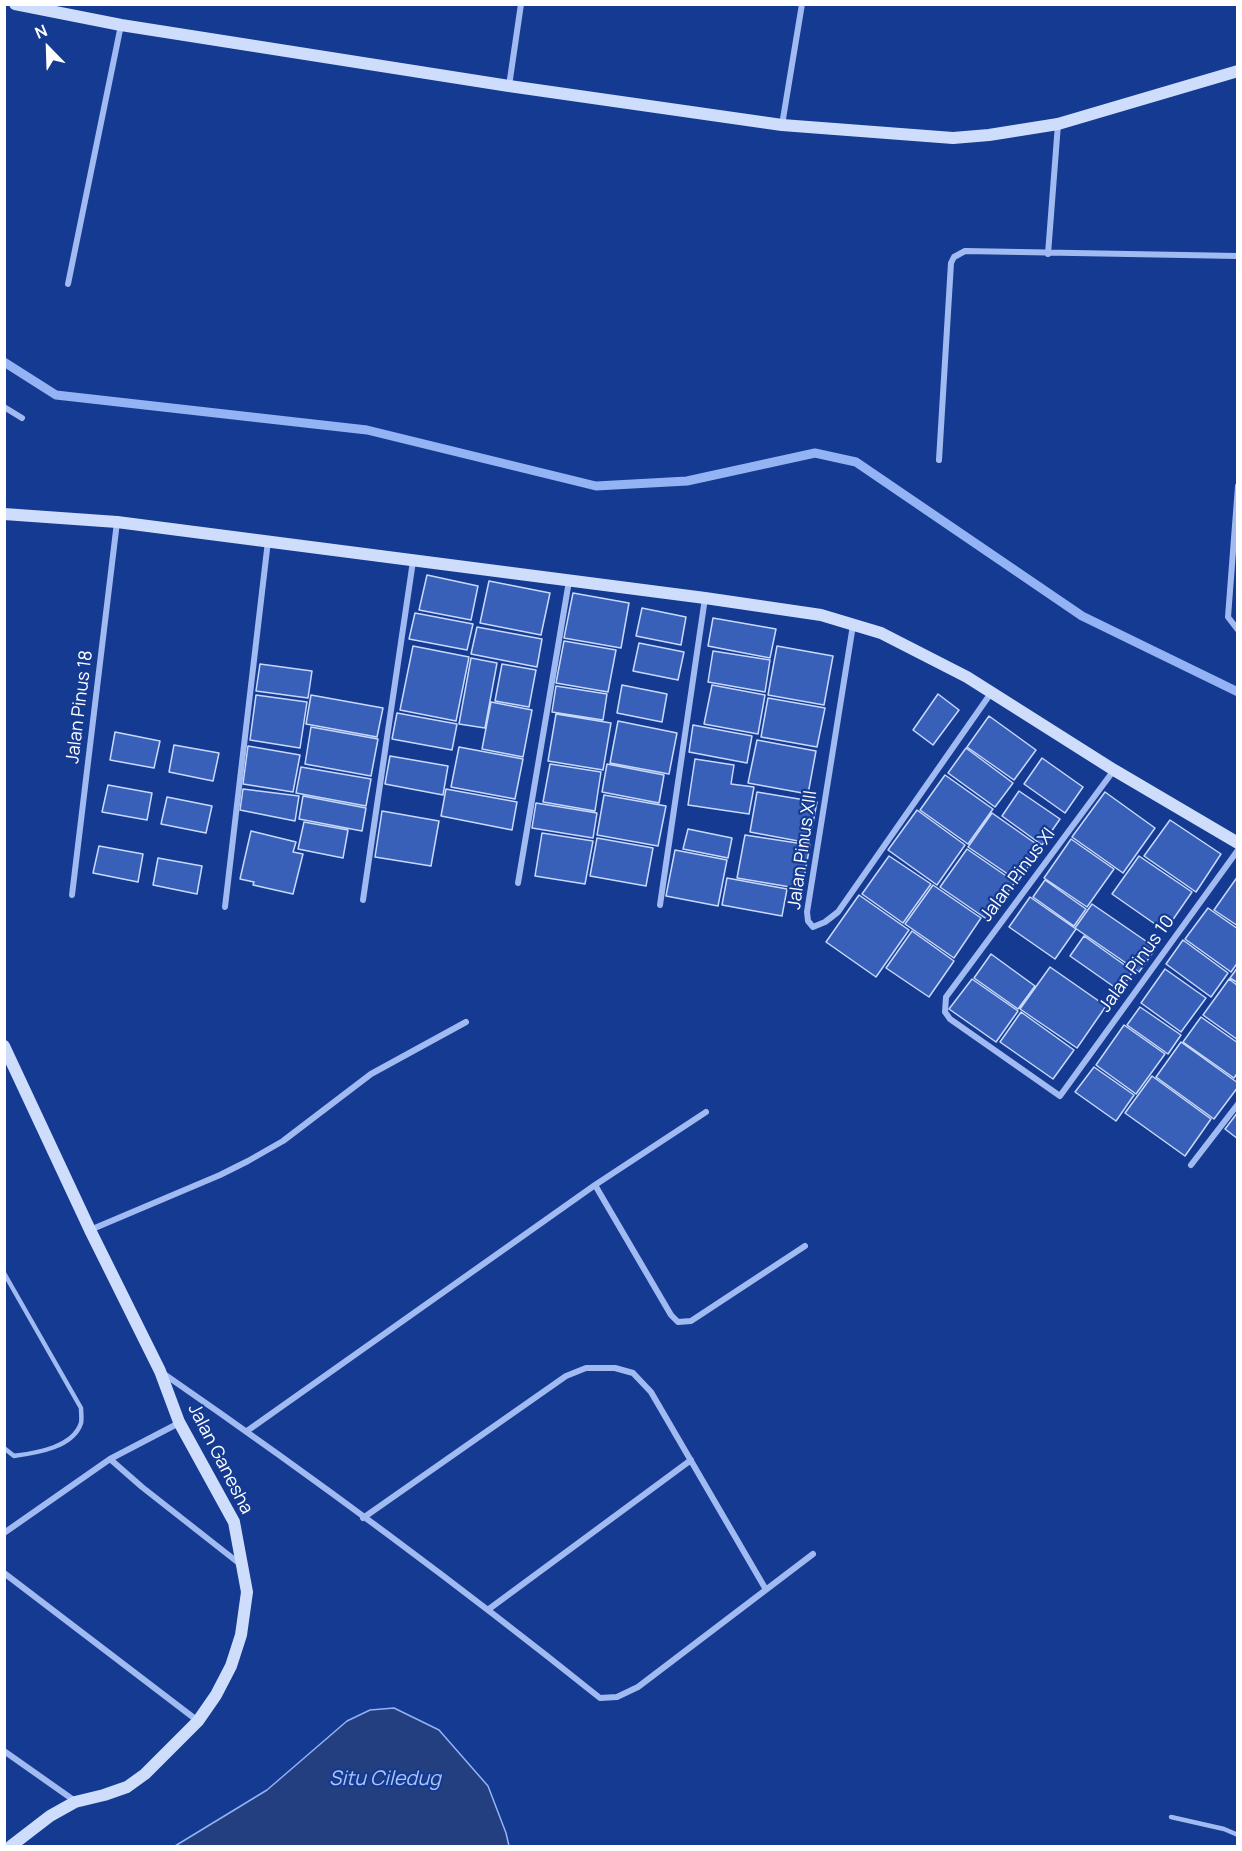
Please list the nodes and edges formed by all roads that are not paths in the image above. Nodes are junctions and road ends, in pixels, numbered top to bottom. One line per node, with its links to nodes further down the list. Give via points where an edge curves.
1 (15, 4): 4 (street)
2 (521, 4): 6 (street)
3 (802, 4): 8 (street)
4 (121, 25): 6 (street); 11 (street)
5 (1238, 71): 7 (street)
6 (509, 86): 8 (street)
7 (1058, 124): 8 (street, via 953,138); 9 (street)
8 (782, 125)
9 (1048, 254): 10 (street); 14 (street, via 965,251 954,256)
10 (1238, 256)
11 (69, 284)
12 (4, 407): 13 (street)
13 (22, 418)
14 (939, 460)
15 (1238, 486): 23 (street, via 1228,617)
16 (4, 514): 17 (street)
17 (117, 522): 18 (street); 29 (street, Jalan Pinus 18)
18 (268, 541): 19 (street); 32 (street)
19 (413, 560): 20 (street); 30 (street)
20 (569, 580): 21 (street); 28 (street)
21 (705, 598): 22 (street, via 820,615); 31 (street)
22 (853, 624): 24 (street, via 881,633); 24 (street, Jalan Pinus XIII, via 807,912 813,927 838,912)
23 (1238, 630)
24 (991, 693): 25 (street)
25 (1114, 770): 26 (street); 35 (street, Jalan Pinus XI, via 946,997 945,1012 950,1019)
26 (1238, 843)
27 (1238, 850): 35 (street, Jalan Pinus 10)
28 (518, 883)
29 (72, 895)
30 (363, 900)
31 (660, 905)
32 (225, 907)
33 (466, 1022): 40 (street, via 371,1074 283,1141 256,1156)
34 (4, 1046): 40 (street, Jalan Ganesha)
35 (1060, 1096)
36 (1238, 1104): 38 (street)
37 (706, 1112): 39 (street)
38 (1191, 1165)
39 (595, 1185): 41 (street, via 678,1322 691,1321); 45 (street)
40 (90, 1230): 43 (street, Jalan Ganesha)
41 (805, 1246)
42 (4, 1273): 46 (lane, via 81,1408 81,1424 68,1440 44,1452 14,1456)
43 (160, 1371): 44 (street, Jalan Ganesha); 45 (street)
44 (179, 1422): 47 (street); 52 (street, Jalan Ganesha, via 234,1522)
45 (247, 1431): 49 (street)
46 (4, 1448)
47 (110, 1459): 50 (street); 52 (street)
48 (692, 1460): 49 (street, via 651,1392 633,1373 615,1368 586,1368 566,1376); 54 (street); 55 (street)
49 (363, 1518): 55 (street)
50 (4, 1533)
51 (813, 1554): 54 (street)
52 (242, 1566): 56 (street, Jalan Ganesha, via 247,1592 241,1635 231,1666)
53 (4, 1573): 56 (street)
54 (765, 1588): 55 (street, via 638,1687 617,1697 600,1698)
55 (489, 1609)
56 (198, 1720): 58 (street, Jalan Ganesha, via 127,1787)
57 (4, 1751): 58 (street)
58 (75, 1802): 61 (street, Jalan Ganesha)
59 (1171, 1817): 60 (lane)
60 (1238, 1835)
61 (11, 1846)

